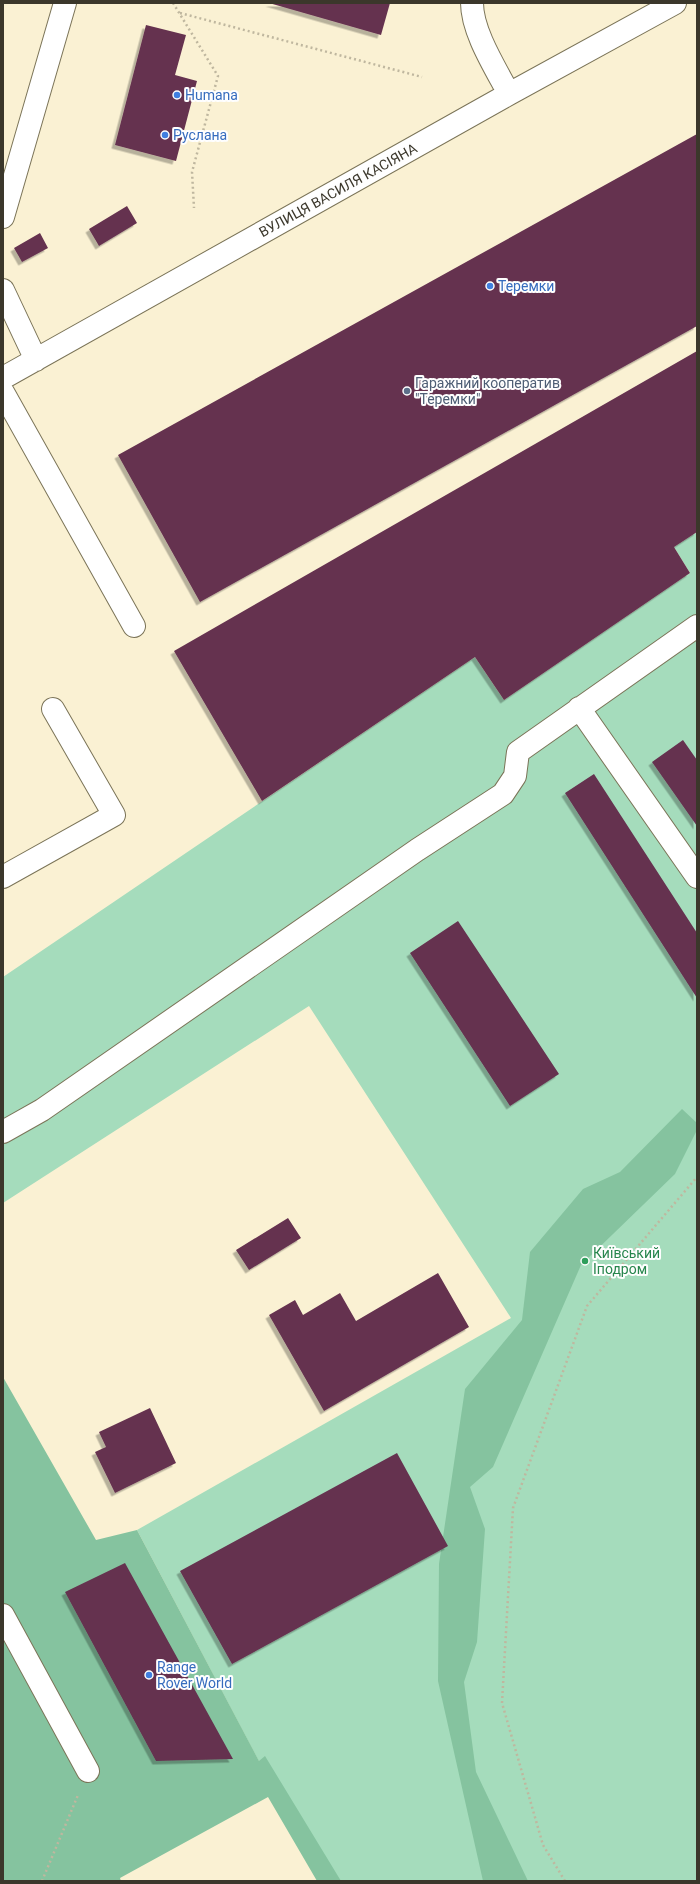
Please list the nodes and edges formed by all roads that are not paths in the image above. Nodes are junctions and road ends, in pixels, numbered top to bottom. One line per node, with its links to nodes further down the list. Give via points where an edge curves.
1 (65, 3): 5 (street)
2 (472, 3): 4 (street, via 472,12 482,42)
3 (675, 3): 4 (street, ВУЛИЦЯ ВАСИЛЯ КАСІЯНА)
4 (509, 94): 7 (street, ВУЛИЦЯ ВАСИЛЯ КАСІЯНА)
5 (3, 217)
6 (3, 290): 7 (street)
7 (36, 360): 8 (street, ВУЛИЦЯ ВАСИЛЯ КАСІЯНА)
8 (3, 378)
9 (3, 392): 10 (street)
10 (134, 626)
11 (697, 626): 12 (street)
12 (579, 708): 15 (street); 16 (street, via 518,752 515,776 503,794 417,850 42,1110)
13 (53, 709): 14 (street, via 114,815)
14 (3, 877)
15 (697, 877)
16 (3, 1132)
17 (3, 1615): 18 (street)
18 (88, 1771)

